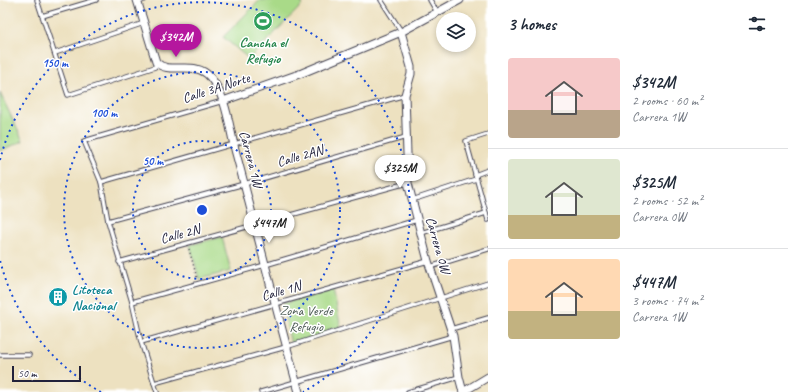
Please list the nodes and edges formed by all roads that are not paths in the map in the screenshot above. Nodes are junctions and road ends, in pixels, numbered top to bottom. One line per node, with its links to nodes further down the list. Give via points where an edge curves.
1 (37, 0): 10 (lane)
2 (96, 0): 10 (lane)
3 (381, 0): 12 (lane)
4 (430, 0): 7 (lane)
5 (460, 0): 8 (street, Calle 3A Norte)
6 (140, 1): 11 (street)
7 (437, 12)
8 (440, 12)
9 (436, 14): 12 (street, Calle 3A Norte)
10 (42, 16): 13 (lane)
11 (144, 23): 13 (lane); 14 (street)
12 (401, 32): 15 (street, Carrera 0W, via 411,67); 16 (street, Calle 3A Norte, via 302,73)
13 (54, 53): 14 (lane, via 68,95 155,67)
14 (156, 62): 16 (street, Carrera 1W, via 165,68 193,68 204,72 213,80)
15 (405, 95): 18 (street, Carrera 0W); 19 (lane)
16 (223, 101): 19 (street, Carrera 1W); 23 (lane, Calle 3A Norte, via 84,141)
17 (488, 134): 21 (lane, via 466,141)
18 (406, 137): 24 (street, Carrera 0W); 25 (lane, Calle 2AN)
19 (233, 144): 23 (lane); 25 (street, Carrera 1W)
20 (488, 170): 21 (lane)
21 (475, 175): 22 (lane)
22 (476, 179): 26 (lane); 27 (lane)
23 (100, 182): 31 (lane)
24 (408, 183): 26 (street, Carrera 0W); 32 (lane, Calle 2N)
25 (244, 184): 31 (lane, Calle 2AN); 32 (street, Carrera 1W)
26 (412, 200): 29 (street, Carrera 0W)
27 (486, 207): 28 (lane)
28 (486, 213): 30 (lane); 33 (lane)
29 (418, 220): 33 (street, Carrera 0W); 37 (lane)
30 (488, 220)
31 (108, 221): 35 (lane)
32 (254, 226): 35 (lane, Calle 2N); 37 (street, Carrera 1W)
33 (421, 233): 36 (street, Carrera 0W)
34 (488, 249): 36 (lane, Calle 1N)
35 (119, 262): 40 (lane)
36 (429, 264): 39 (street, Carrera 0W); 41 (lane, Calle 1N)
37 (265, 265): 40 (lane); 41 (street, Carrera 1W)
38 (488, 283): 39 (lane)
39 (441, 298): 43 (street, Carrera 0W); 46 (lane)
40 (132, 302): 45 (lane)
41 (276, 304): 45 (lane, Calle 1N); 46 (street, Carrera 1W)
42 (488, 318): 43 (lane)
43 (451, 329): 44 (street, Carrera 0W)
44 (453, 336): 49 (street, Carrera 0W); 51 (lane)
45 (141, 342): 52 (lane)
46 (286, 347): 51 (street, Carrera 1W); 52 (lane)
47 (0, 355): 48 (lane)
48 (29, 355)
49 (459, 377): 56 (lane); 57 (street, Carrera 0W)
50 (488, 377): 57 (street)
51 (296, 382): 54 (lane); 55 (street, Carrera 1W)
52 (154, 383): 53 (lane)
53 (157, 392)
54 (261, 392)
55 (299, 392)
56 (408, 392)
57 (463, 392)

